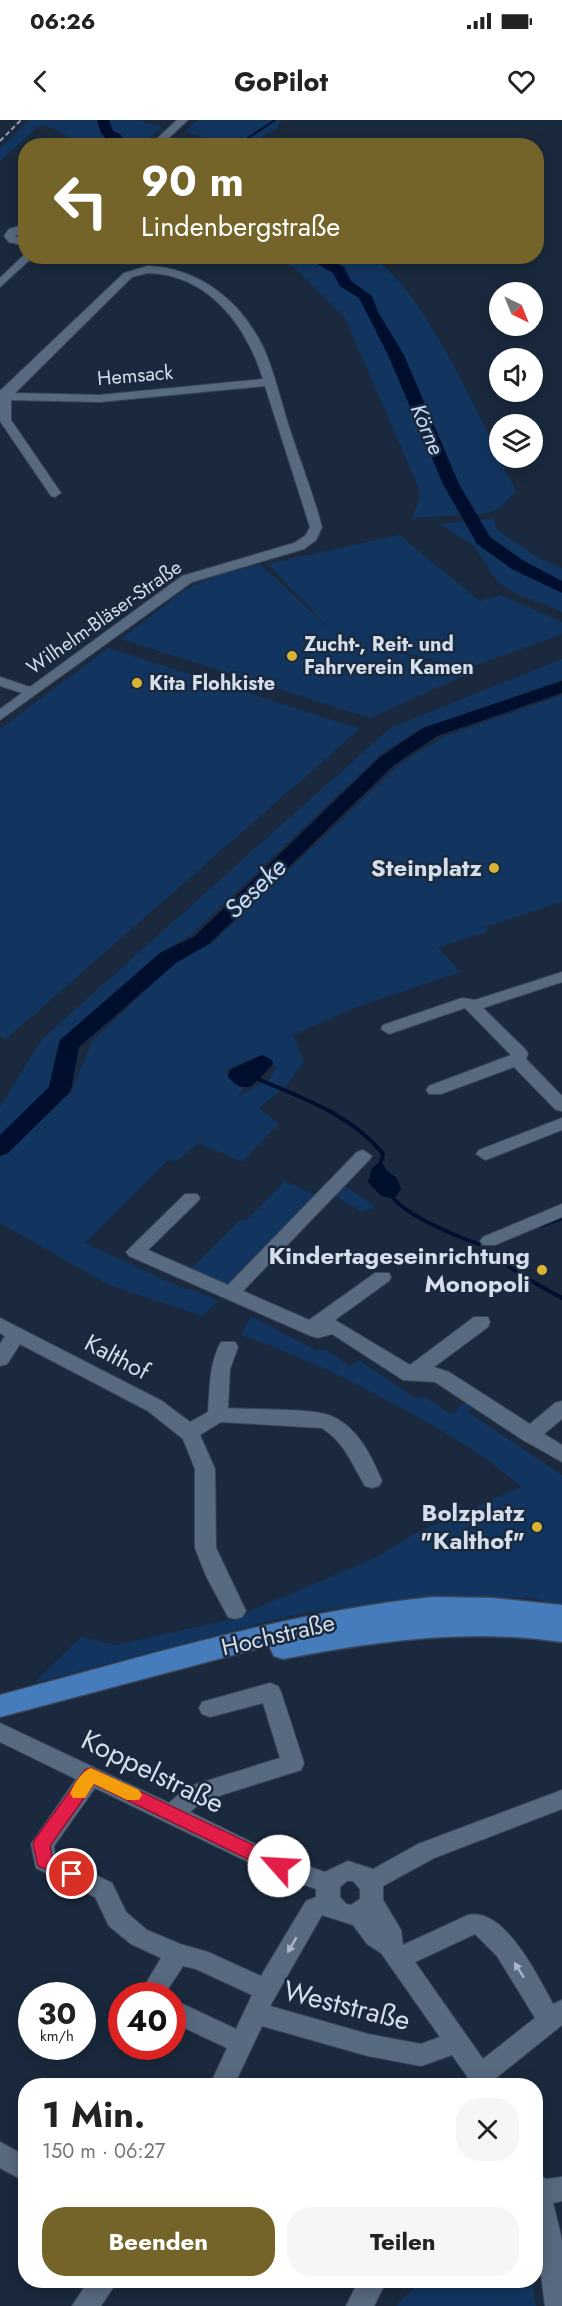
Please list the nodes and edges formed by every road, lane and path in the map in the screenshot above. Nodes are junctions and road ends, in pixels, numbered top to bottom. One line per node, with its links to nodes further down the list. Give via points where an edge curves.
1 (183, 120): 2 (street)
2 (163, 138)
3 (18, 229): 4 (street, via 13,231)
4 (15, 242)
5 (21, 264): 8 (street)
6 (165, 264): 7 (street)
7 (168, 268): 9 (street, via 192,277 236,315 257,348); 10 (street, via 129,275)
8 (0, 284)
9 (268, 382): 10 (street, Hemsack, via 100,399); 13 (street, Wilhelm-Bläser-Straße, via 316,527 305,542 291,550 187,579)
10 (3, 396): 11 (street, via 5,420)
11 (55, 493)
12 (0, 681): 13 (street)
13 (31, 692): 14 (street, Wilhelm-Bläser-Straße)
14 (0, 716)
15 (562, 977): 16 (street)
16 (472, 1006): 17 (street, via 468,1002); 18 (street, via 520,1054)
17 (389, 1029)
18 (518, 1060): 19 (street); 20 (street)
19 (435, 1090)
20 (562, 1106)
21 (562, 1124): 22 (street)
22 (485, 1154)
23 (363, 1156): 28 (street)
24 (191, 1198): 28 (street, via 135,1252)
25 (562, 1210): 26 (street)
26 (489, 1241)
27 (382, 1277): 30 (street)
28 (231, 1292): 30 (street)
29 (480, 1322): 34 (street)
30 (311, 1328): 34 (street, via 318,1331 334,1326)
31 (8, 1329): 33 (street, Kalthof); 37 (street, Kalthof, via 155,1406)
32 (228, 1347): 36 (street, via 220,1369)
33 (0, 1359)
34 (410, 1375): 38 (street, via 442,1377)
35 (562, 1408): 38 (street)
36 (218, 1415): 37 (street); 40 (street, via 326,1421 343,1432)
37 (189, 1432): 41 (street, Kalthof, via 205,1465 204,1538 208,1557)
38 (530, 1434): 39 (street)
39 (562, 1455)
40 (372, 1481)
41 (235, 1611)
42 (562, 1616): 44 (main road, Hochstraße, via 492,1608 433,1607 375,1613 268,1635)
43 (562, 1632): 44 (main road, Hochstraße, via 500,1624 386,1628)
44 (90, 1691): 45 (main road, Hochstraße); 47 (main road, Hochstraße)
45 (0, 1706)
46 (210, 1708): 51 (street, via 270,1692 293,1763 195,1794)
47 (0, 1721)
48 (0, 1732): 49 (street, Koppelstraße)
49 (91, 1775): 51 (street, Koppelstraße); 55 (street, via 42,1844 44,1861 104,1890 117,1919 139,1936)
50 (562, 1799): 53 (street, Weststraße, via 426,1851)
51 (172, 1814): 52 (street, Koppelstraße, via 279,1866 307,1888)
52 (328, 1893): 53 (street, Koppelstraße, via 341,1912); 53 (street, Weststraße, via 340,1874); 57 (street, Weststraße, one-way to 57, via 314,1908)
53 (364, 1893): 54 (street, via 375,1937)
54 (394, 1952): 59 (street, one-way to 54, via 486,1927 472,1925); 61 (street)
55 (177, 1954): 56 (street); 57 (street, via 200,1959)
56 (159, 1982)
57 (266, 1990): 58 (street, Weststraße)
58 (255, 2013): 61 (street, Weststraße, via 368,2045 421,2055); 62 (street, Weststraße)
59 (556, 2016): 65 (street)
60 (186, 2017): 62 (street)
61 (459, 2041): 64 (street)
62 (241, 2043): 63 (street, Weststraße)
63 (225, 2078)
64 (483, 2078)
65 (486, 2078)
66 (0, 2154): 67 (street)
67 (18, 2165)
68 (545, 2189): 71 (street)
69 (99, 2288): 70 (street)
70 (85, 2306)
71 (558, 2306)

